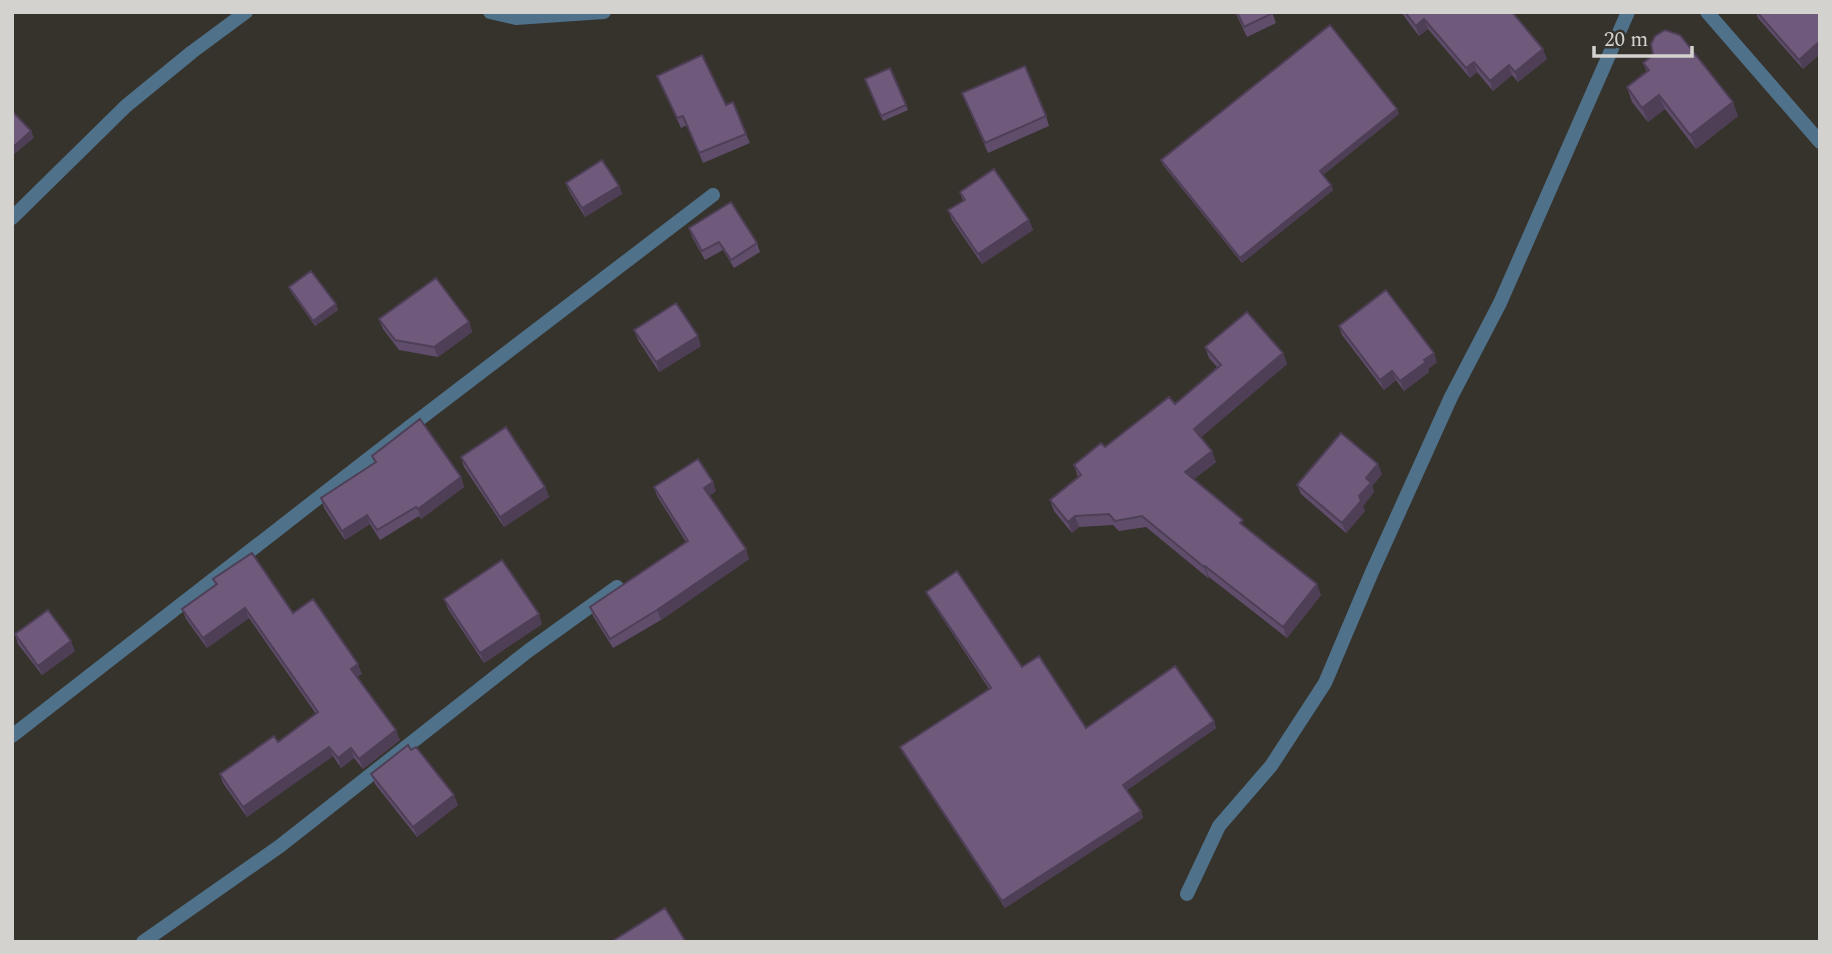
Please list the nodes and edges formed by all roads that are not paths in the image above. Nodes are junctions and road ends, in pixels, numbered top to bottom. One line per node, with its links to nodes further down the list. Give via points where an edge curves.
1 (246, 12): 8 (street, via 125,106)
2 (490, 12): 3 (street, via 516,19)
3 (604, 12)
4 (1628, 12): 11 (street, via 1325,683 1271,766 1219,826)
5 (1707, 12): 6 (street)
6 (1820, 142)
7 (713, 195): 10 (street)
8 (12, 218)
9 (617, 587): 12 (street, via 280,846)
10 (12, 736)
11 (1187, 894)
12 (142, 942)

